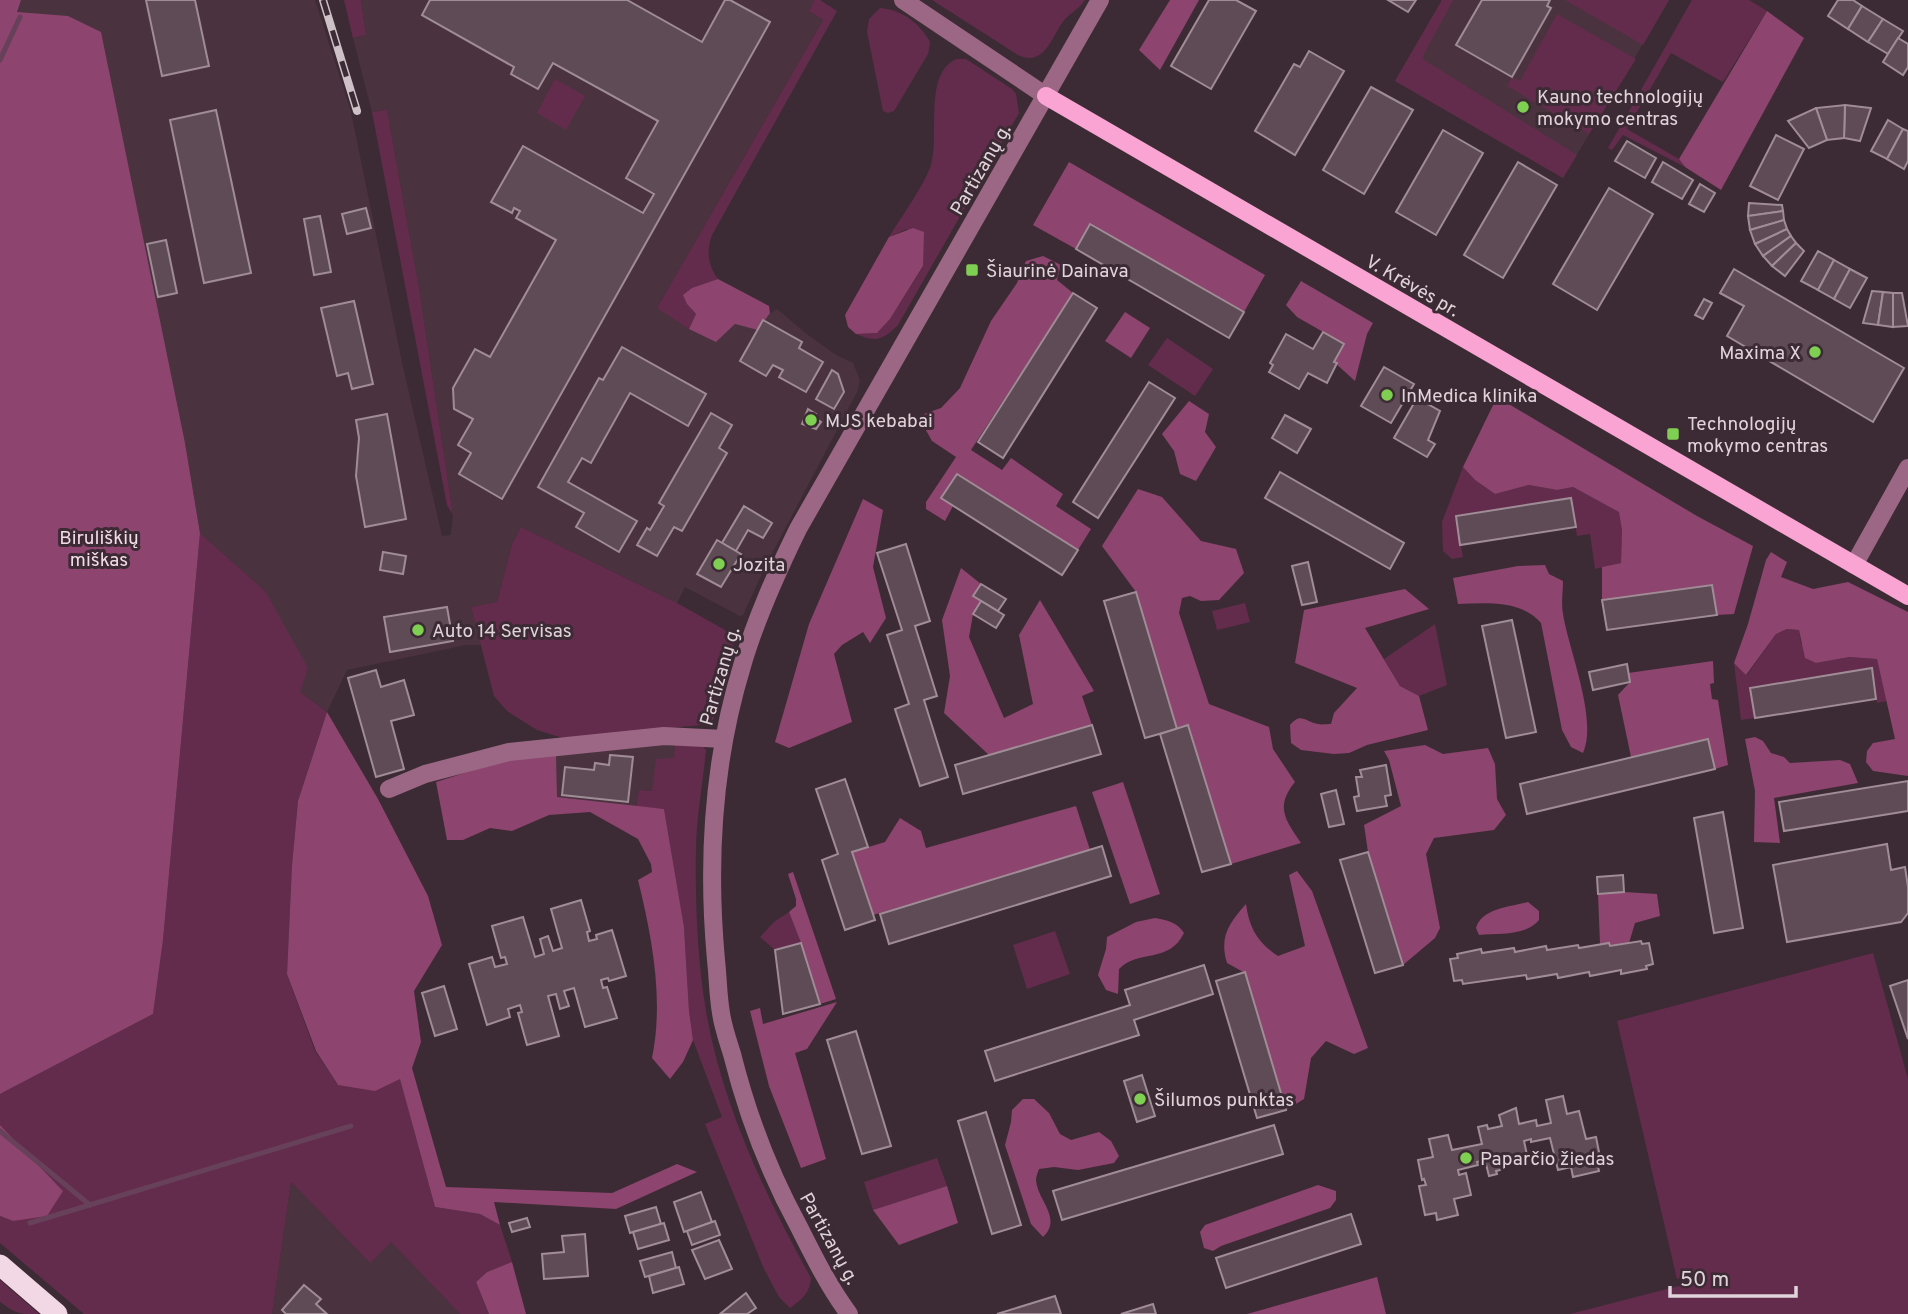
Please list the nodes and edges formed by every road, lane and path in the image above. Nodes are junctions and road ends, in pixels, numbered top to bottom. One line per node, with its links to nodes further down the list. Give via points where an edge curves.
1 (903, 0): 3 (street, V. Krėvės pr.)
2 (1100, 0): 3 (street, Partizanų g.)
3 (1046, 96): 5 (main road, V. Krėvės pr.); 7 (street, Partizanų g., via 798,529 753,632)
4 (1908, 468): 5 (street)
5 (1854, 565): 6 (main road, V. Krėvės pr.)
6 (1908, 596)
7 (724, 739): 8 (street, via 664,736 509,752 425,774); 11 (street, Partizanų g., via 712,873 721,1014 740,1087 779,1192)
8 (389, 789)
9 (0, 1265): 10 (highway)
10 (57, 1314)
11 (849, 1314)

